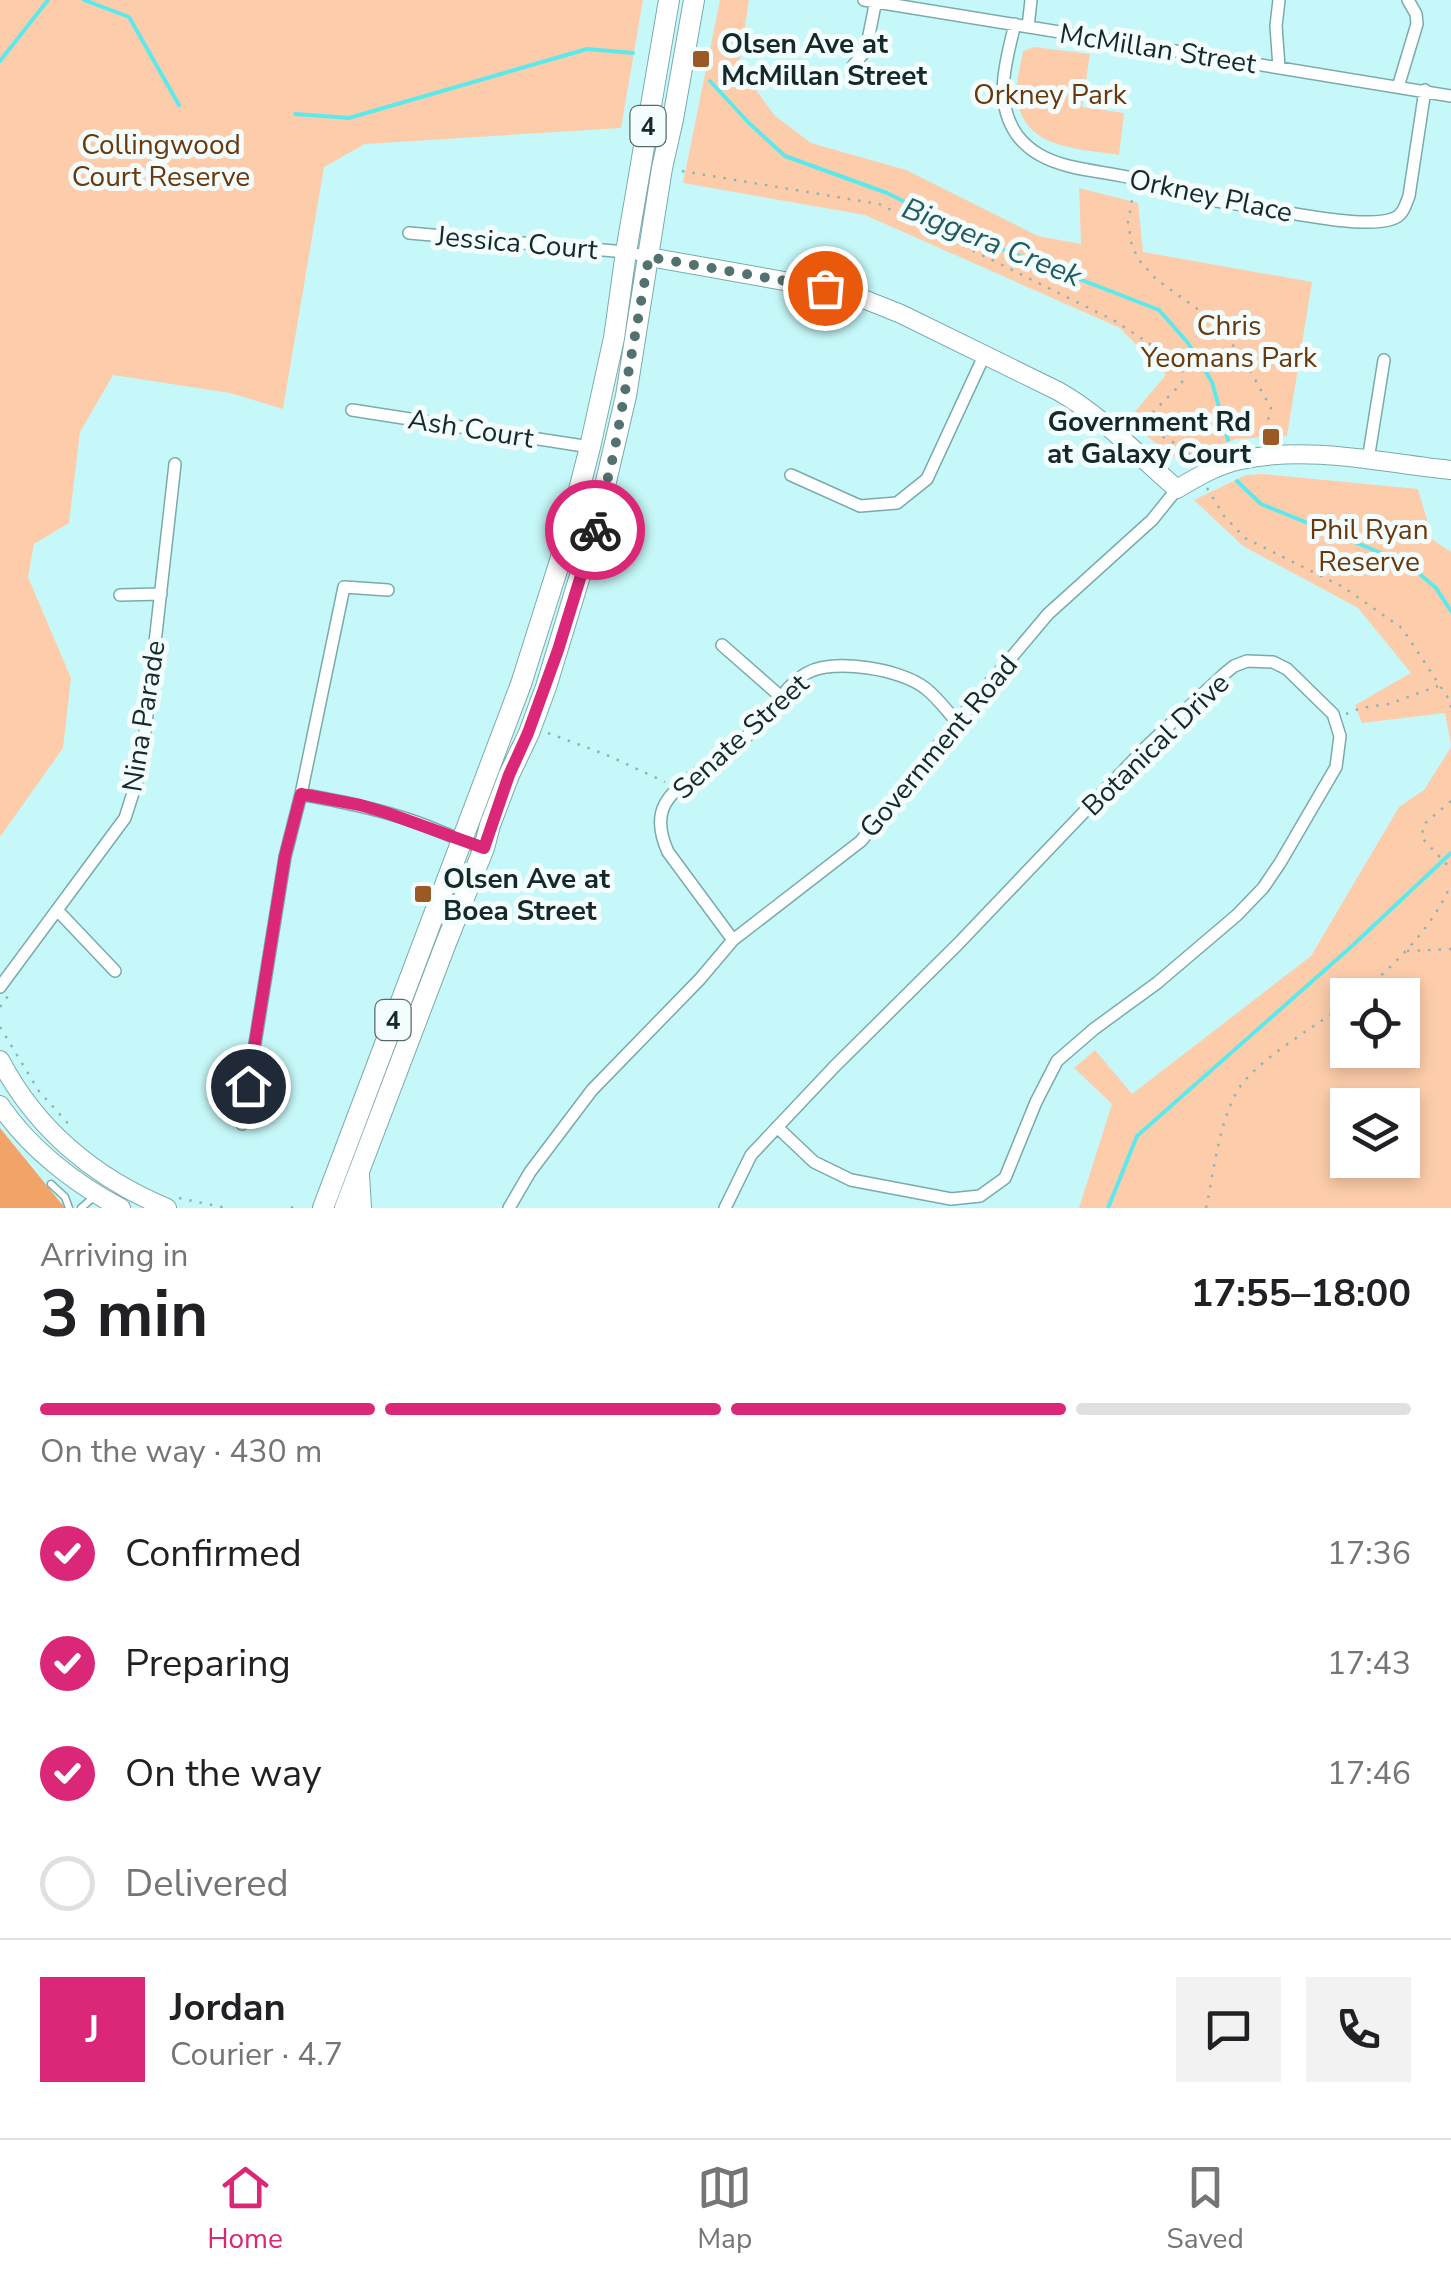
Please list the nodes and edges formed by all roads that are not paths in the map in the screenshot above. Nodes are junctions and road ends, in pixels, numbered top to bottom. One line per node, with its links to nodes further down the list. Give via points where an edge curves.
1 (669, 0): 14 (main road, 4)
2 (694, 0): 15 (main road, 4)
3 (1032, 0): 7 (street, Orkney Place)
4 (1279, 0): 9 (street)
5 (1408, 0): 10 (street, via 1417,24)
6 (872, 1): 7 (street, McMillan Street); 8 (street, via 866,50)
7 (1022, 26): 9 (street, McMillan Street); 11 (street, Orkney Place, via 1004,70 1002,98 1028,147 1059,162 1184,195 1303,215 1365,222 1398,217 1409,196)
8 (853, 66)
9 (1279, 67): 10 (street, McMillan Street)
10 (1398, 87): 11 (street, McMillan Street)
11 (1425, 90): 12 (street, McMillan Street)
12 (1451, 96)
13 (409, 233): 14 (street, Jessica Court)
14 (626, 252): 15 (street, Jessica Court); 19 (main road, 4)
15 (649, 257): 16 (street, via 846,292); 33 (main road, 4, via 614,453 588,555)
16 (984, 356): 23 (street, via 926,478 897,503 860,506); 24 (street, via 1082,405)
17 (1384, 360): 20 (street)
18 (352, 410): 19 (street, Ash Court)
19 (590, 447): 32 (main road, 4, via 544,617)
20 (1368, 460): 22 (street, Government Road); 24 (street, Government Road, via 1292,454 1238,460)
21 (175, 464): 26 (street, Nina Parade)
22 (1451, 470)
23 (791, 475)
24 (1177, 490): 30 (street, Government Road, via 1048,614)
25 (388, 590): 31 (street, via 344,588)
26 (160, 594): 27 (street); 34 (street, Nina Parade, via 141,768 124,818)
27 (120, 595)
28 (722, 645): 29 (street)
29 (780, 696): 30 (street, Senate Street, via 806,673 850,666 907,678); 35 (street, Senate Street, via 756,728 672,791 662,813 668,852)
30 (957, 722): 35 (street, Government Road, via 861,841)
31 (301, 794): 32 (street, via 378,810); 40 (street)
32 (461, 841): 33 (street); 46 (main road, 4)
33 (484, 848): 42 (main road, 4)
34 (58, 910): 36 (street); 37 (street, Nina Parade)
35 (733, 940): 51 (street, Government Road, via 592,1090)
36 (115, 971)
37 (0, 987)
38 (0, 1060): 45 (street, via 36,1115 72,1151 124,1188)
39 (0, 1104): 44 (street, via 32,1143)
40 (242, 1124)
41 (777, 1128): 41 (street, Botanical Drive, via 814,1162 851,1180 951,1200 980,1196 1004,1178 1057,1062 1157,984 1262,888 1336,767 1340,736 1333,714 1273,662 1234,666); 52 (street, Botanical Drive, via 751,1155)
42 (360, 1168): 46 (main road, 4); 50 (street)
43 (50, 1184): 47 (lane)
44 (96, 1194): 48 (lane); 49 (street)
45 (171, 1202)
46 (315, 1206)
47 (69, 1208)
48 (81, 1208)
49 (121, 1208)
50 (362, 1208)
51 (509, 1208)
52 (725, 1208)

